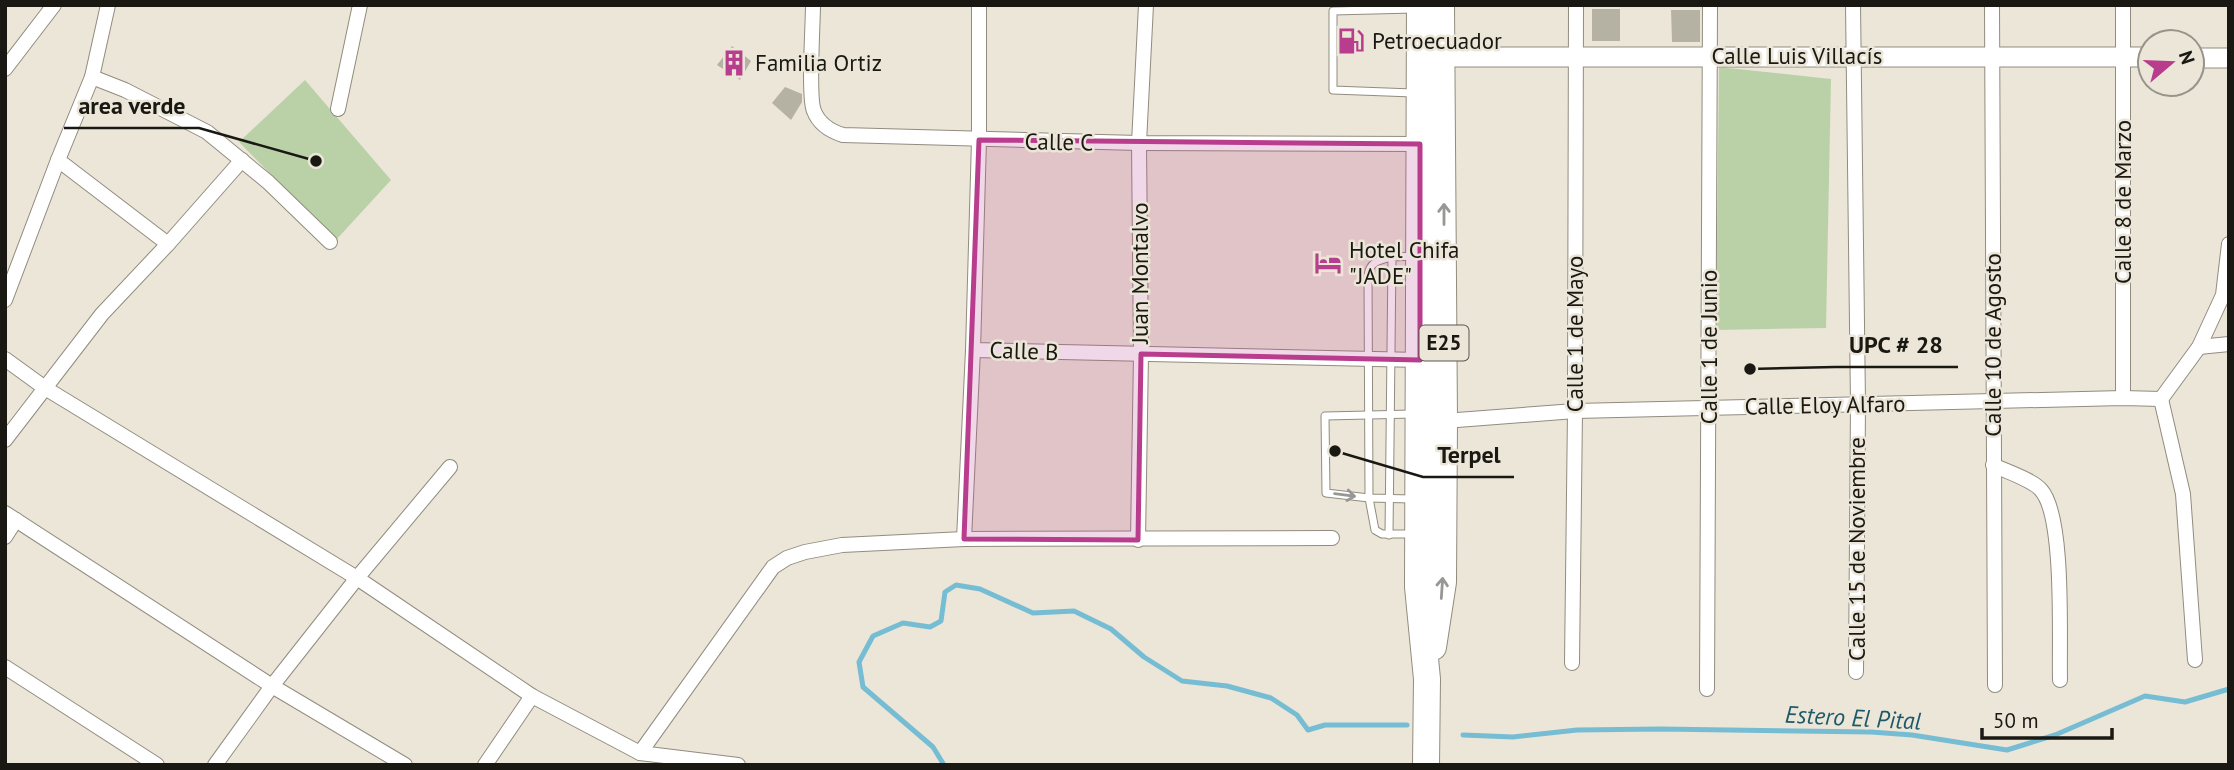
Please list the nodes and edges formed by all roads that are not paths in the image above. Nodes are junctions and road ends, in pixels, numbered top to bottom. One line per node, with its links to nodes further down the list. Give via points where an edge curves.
1 (54, 5): 13 (street)
2 (108, 5): 24 (street)
3 (360, 5): 26 (street)
4 (813, 5): 27 (street, Calle C, via 812,107 827,127 843,135)
5 (979, 5): 27 (street, Calle B)
6 (1146, 5): 28 (street, Juan Montalvo)
7 (1576, 5): 14 (street, Calle 1 de Mayo)
8 (1710, 5): 15 (street, Calle 1 de Junio)
9 (1853, 5): 16 (street, Calle 15 de Noviembre)
10 (1992, 5): 17 (street, Calle 10 de Agosto)
11 (2123, 5): 18 (street, Calle 8 de Marzo)
12 (1430, 7): 20 (highway, E25); 25 (highway, E25); 25 (lane, via 1333,11 1333,90)
13 (13, 46): 23 (street)
14 (1575, 56): 15 (street, Calle Luis Villacís); 20 (street, Calle Luis Villacís); 52 (street, Calle 1 de Mayo)
15 (1710, 56): 16 (street, Calle Luis Villacís); 51 (street, Calle 1 de Junio)
16 (1854, 56): 17 (street, Calle Luis Villacís); 50 (street, Calle 15 de Noviembre)
17 (1992, 56): 18 (street, Calle Luis Villacís); 49 (street, Calle 10 de Agosto)
18 (2122, 56): 19 (street, Calle Luis Villacís); 47 (street, Calle 8 de Marzo)
19 (2136, 56)
20 (1443, 57): 55 (highway, E25, one-way to 20)
21 (2206, 58): 22 (street)
22 (2229, 58)
23 (5, 69)
24 (92, 77): 30 (street); 31 (street, via 207,132)
25 (1421, 94): 29 (highway, E25)
26 (338, 108)
27 (979, 140): 28 (street, Calle C); 40 (street, Calle B)
28 (1139, 143): 29 (street, Calle C); 41 (street, Juan Montalvo)
29 (1420, 144): 35 (highway, E25)
30 (58, 160): 33 (street); 37 (street)
31 (242, 160): 32 (street); 33 (street)
32 (330, 242)
33 (167, 244): 46 (street, via 102,314)
34 (2229, 244): 39 (street, via 2223,295)
35 (1419, 256): 36 (lane); 45 (highway, E25)
36 (1392, 257): 43 (lane, via 1377,261 1369,270); 44 (lane)
37 (5, 300)
38 (2229, 344): 39 (street)
39 (2199, 347): 48 (street)
40 (973, 349): 41 (street, Calle B); 67 (street)
41 (1141, 355): 43 (street, Calle B); 68 (street, Juan Montalvo)
42 (5, 359): 46 (street)
43 (1367, 359): 44 (street, Calle B); 53 (lane)
44 (1391, 360): 45 (street, Calle B); 54 (lane)
45 (1420, 360): 55 (highway, E25)
46 (45, 388): 56 (street); 69 (street)
47 (2123, 398): 48 (street, Calle Eloy Alfaro); 49 (street, Calle Eloy Alfaro)
48 (2161, 399): 70 (street, via 2183,494)
49 (1993, 401): 50 (street, Calle Eloy Alfaro); 57 (street, Calle 10 de Agosto)
50 (1857, 404): 51 (street, Calle Eloy Alfaro); 73 (street, Calle 15 de Noviembre)
51 (1709, 408): 52 (street, Calle Eloy Alfaro); 78 (street, Calle 1 de Junio)
52 (1575, 411): 55 (street, Calle Eloy Alfaro); 71 (street, Calle 1 de Mayo)
53 (1367, 414): 54 (lane); 59 (lane); 59 (lane, one-way to 59, via 1325,416 1326,493)
54 (1391, 415): 55 (lane); 60 (lane)
55 (1432, 418): 61 (highway, E25); 74 (highway, E25, one-way to 55, via 1443,582)
56 (5, 440)
57 (1993, 465): 75 (street, via 2040,488 2051,507 2057,533); 76 (street, Calle 10 de Agosto)
58 (450, 467): 69 (street)
59 (1369, 498): 60 (lane); 64 (lane, via 1373,527)
60 (1389, 499): 61 (lane); 64 (lane)
61 (1418, 499): 63 (highway, E25)
62 (11, 517): 65 (street); 77 (street)
63 (1418, 534): 64 (lane); 74 (highway, E25)
64 (1389, 535)
65 (5, 537)
66 (1332, 538): 68 (street)
67 (964, 540): 68 (street); 80 (street, via 842,545 805,552 773,567)
68 (1138, 540)
69 (357, 578): 77 (street); 79 (street)
70 (2195, 660)
71 (1572, 663)
72 (5, 667): 81 (street)
73 (1856, 672)
74 (1427, 679): 86 (highway, E25)
75 (2060, 680)
76 (1995, 685)
77 (272, 687): 82 (street); 83 (street)
78 (1707, 689)
79 (532, 696): 80 (street); 84 (street)
80 (640, 753): 85 (street)
81 (157, 765)
82 (215, 765)
83 (405, 765)
84 (485, 765)
85 (738, 765)
86 (1426, 765)

